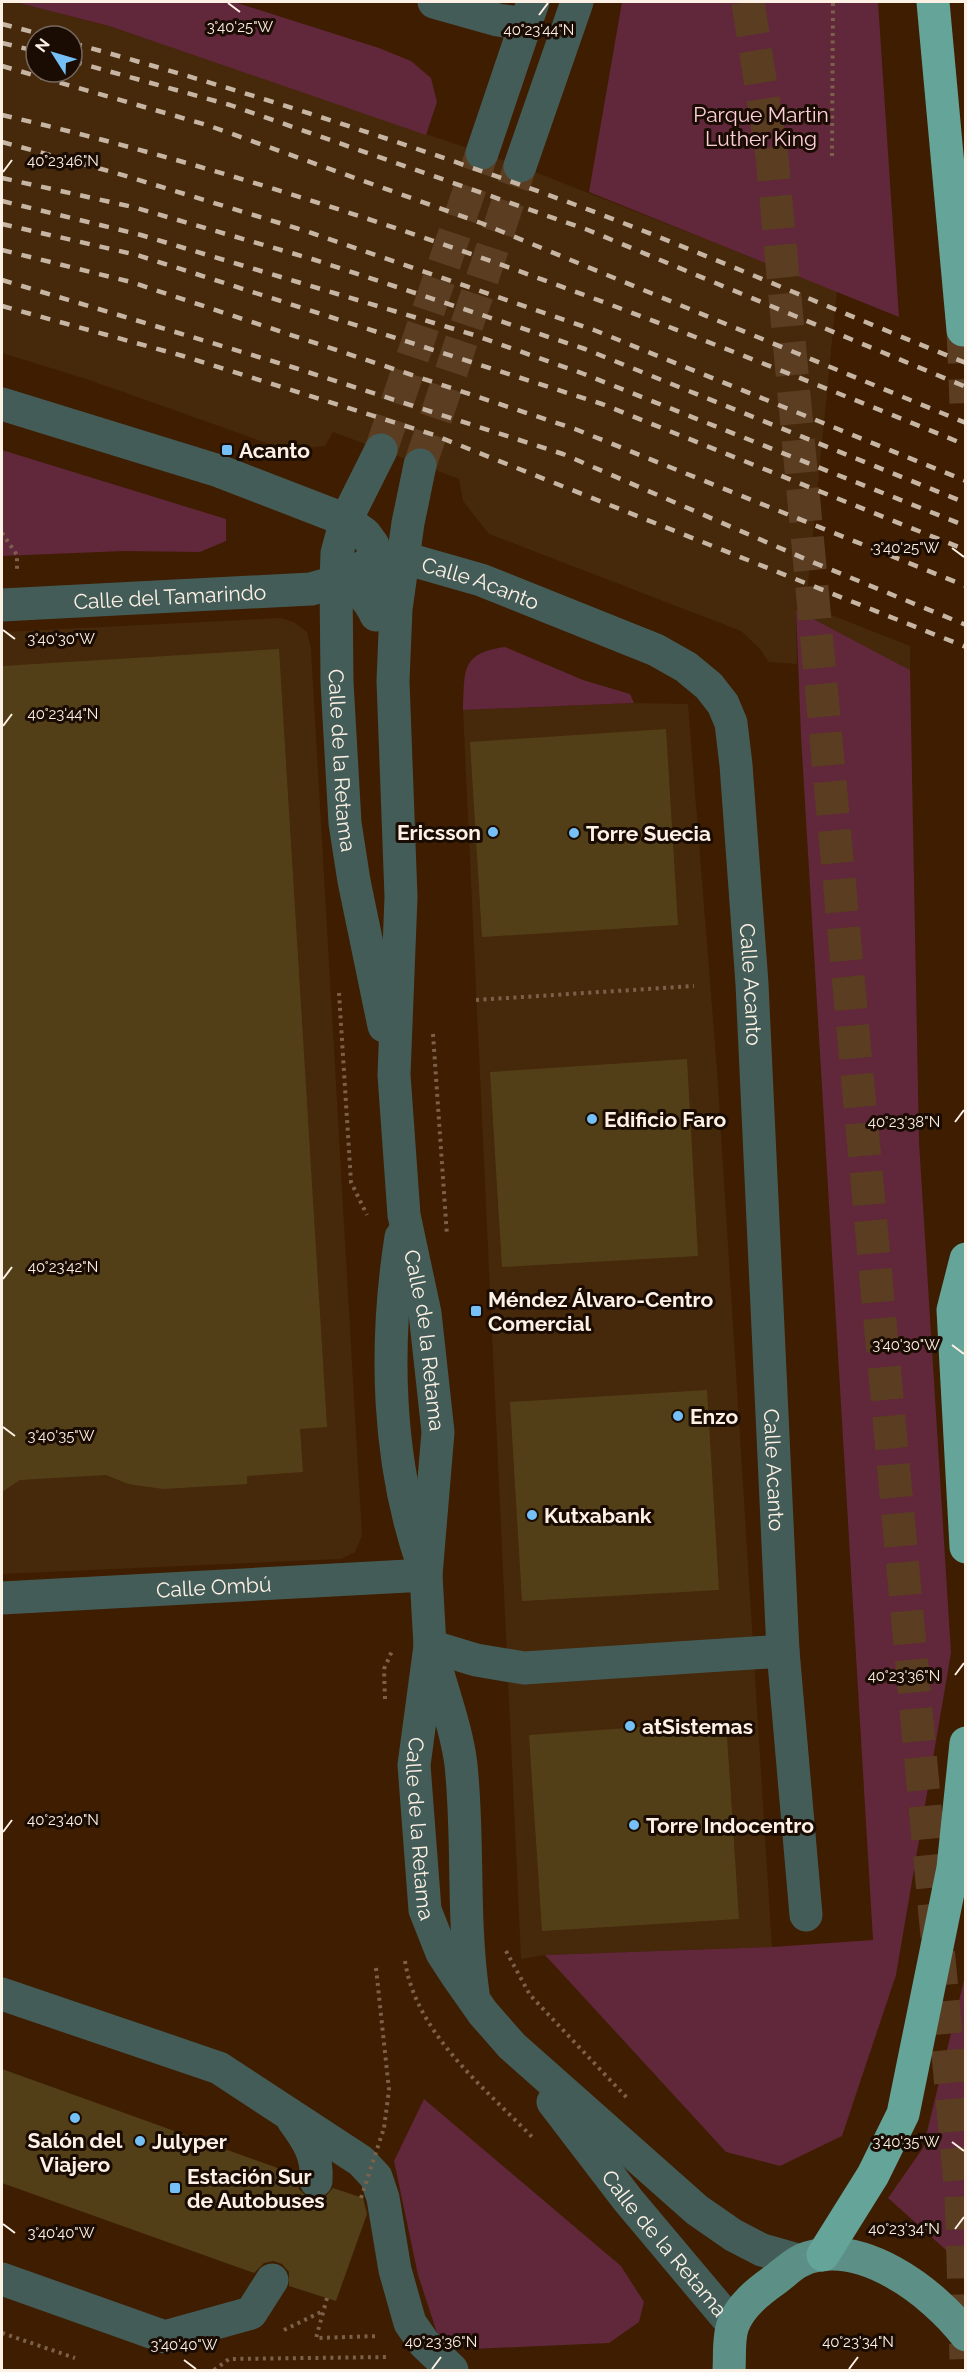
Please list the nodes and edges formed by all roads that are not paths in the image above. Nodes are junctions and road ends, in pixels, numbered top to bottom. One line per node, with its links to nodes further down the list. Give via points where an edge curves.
1 (434, 2): 5 (street, via 498,20)
2 (577, 2): 8 (street)
3 (924, 2): 6 (highway)
4 (933, 2): 6 (highway)
5 (529, 13): 7 (street)
6 (940, 66): 9 (highway)
7 (482, 153)
8 (520, 166)
9 (963, 330)
10 (2, 404): 13 (street, via 219,471)
11 (381, 450): 13 (street, Calle de la Retama)
12 (420, 465): 14 (street, Calle de la Retama)
13 (346, 520): 14 (street); 15 (street, Calle de la Retama, via 337,553)
14 (390, 558): 15 (street); 17 (street); 18 (street, Calle de la Retama, via 396,609 393,681 401,875); 26 (street, Calle Acanto, via 480,580 656,650 709,686 731,723 752,984)
15 (336, 582): 16 (street, Calle del Tamarindo, via 301,590); 17 (street, via 361,592); 19 (street, Calle de la Retama, via 345,823)
16 (2, 605)
17 (376, 615): 18 (street, via 372,681 384,869)
18 (399, 933): 19 (street, Calle de la Retama)
19 (394, 1074): 20 (street, Calle de la Retama)
20 (404, 1215): 23 (street, Calle de la Retama, via 425,1313 437,1422 438,1451); 23 (street, Calle de la Retama, via 395,1272 394,1435 408,1521)
21 (966, 1258): 22 (highway, via 953,1310)
22 (966, 1547)
23 (426, 1575): 24 (street, Calle Ombú); 25 (street, Calle de la Retama)
24 (2, 1598)
25 (430, 1647): 26 (street, via 524,1668); 30 (street, Calle de la Retama, via 461,1764 465,1931); 30 (street, Calle de la Retama, via 414,1765 425,1910 442,1953)
26 (783, 1651): 28 (street, Calle Acanto)
27 (966, 1743): 34 (highway, via 952,1868 903,2114 873,2175)
28 (806, 1915)
29 (2, 1994): 32 (street, via 219,2068)
30 (473, 1998): 31 (street, Calle de la Retama)
31 (512, 2046): 34 (street, Calle de la Retama, via 697,2210 732,2235 762,2250); 37 (street, Calle de la Retama, via 628,2200)
32 (285, 2110): 33 (street, via 307,2138 317,2163); 39 (street, via 361,2161 376,2177 410,2323)
33 (316, 2181)
34 (812, 2258): 37 (main road, via 754,2294); 38 (main road, via 850,2256 873,2263 912,2283 948,2312)
35 (2, 2278): 36 (street, via 165,2337 251,2313)
36 (272, 2280)
37 (732, 2325): 40 (main road)
38 (966, 2335)
39 (452, 2370)
40 (729, 2370)

